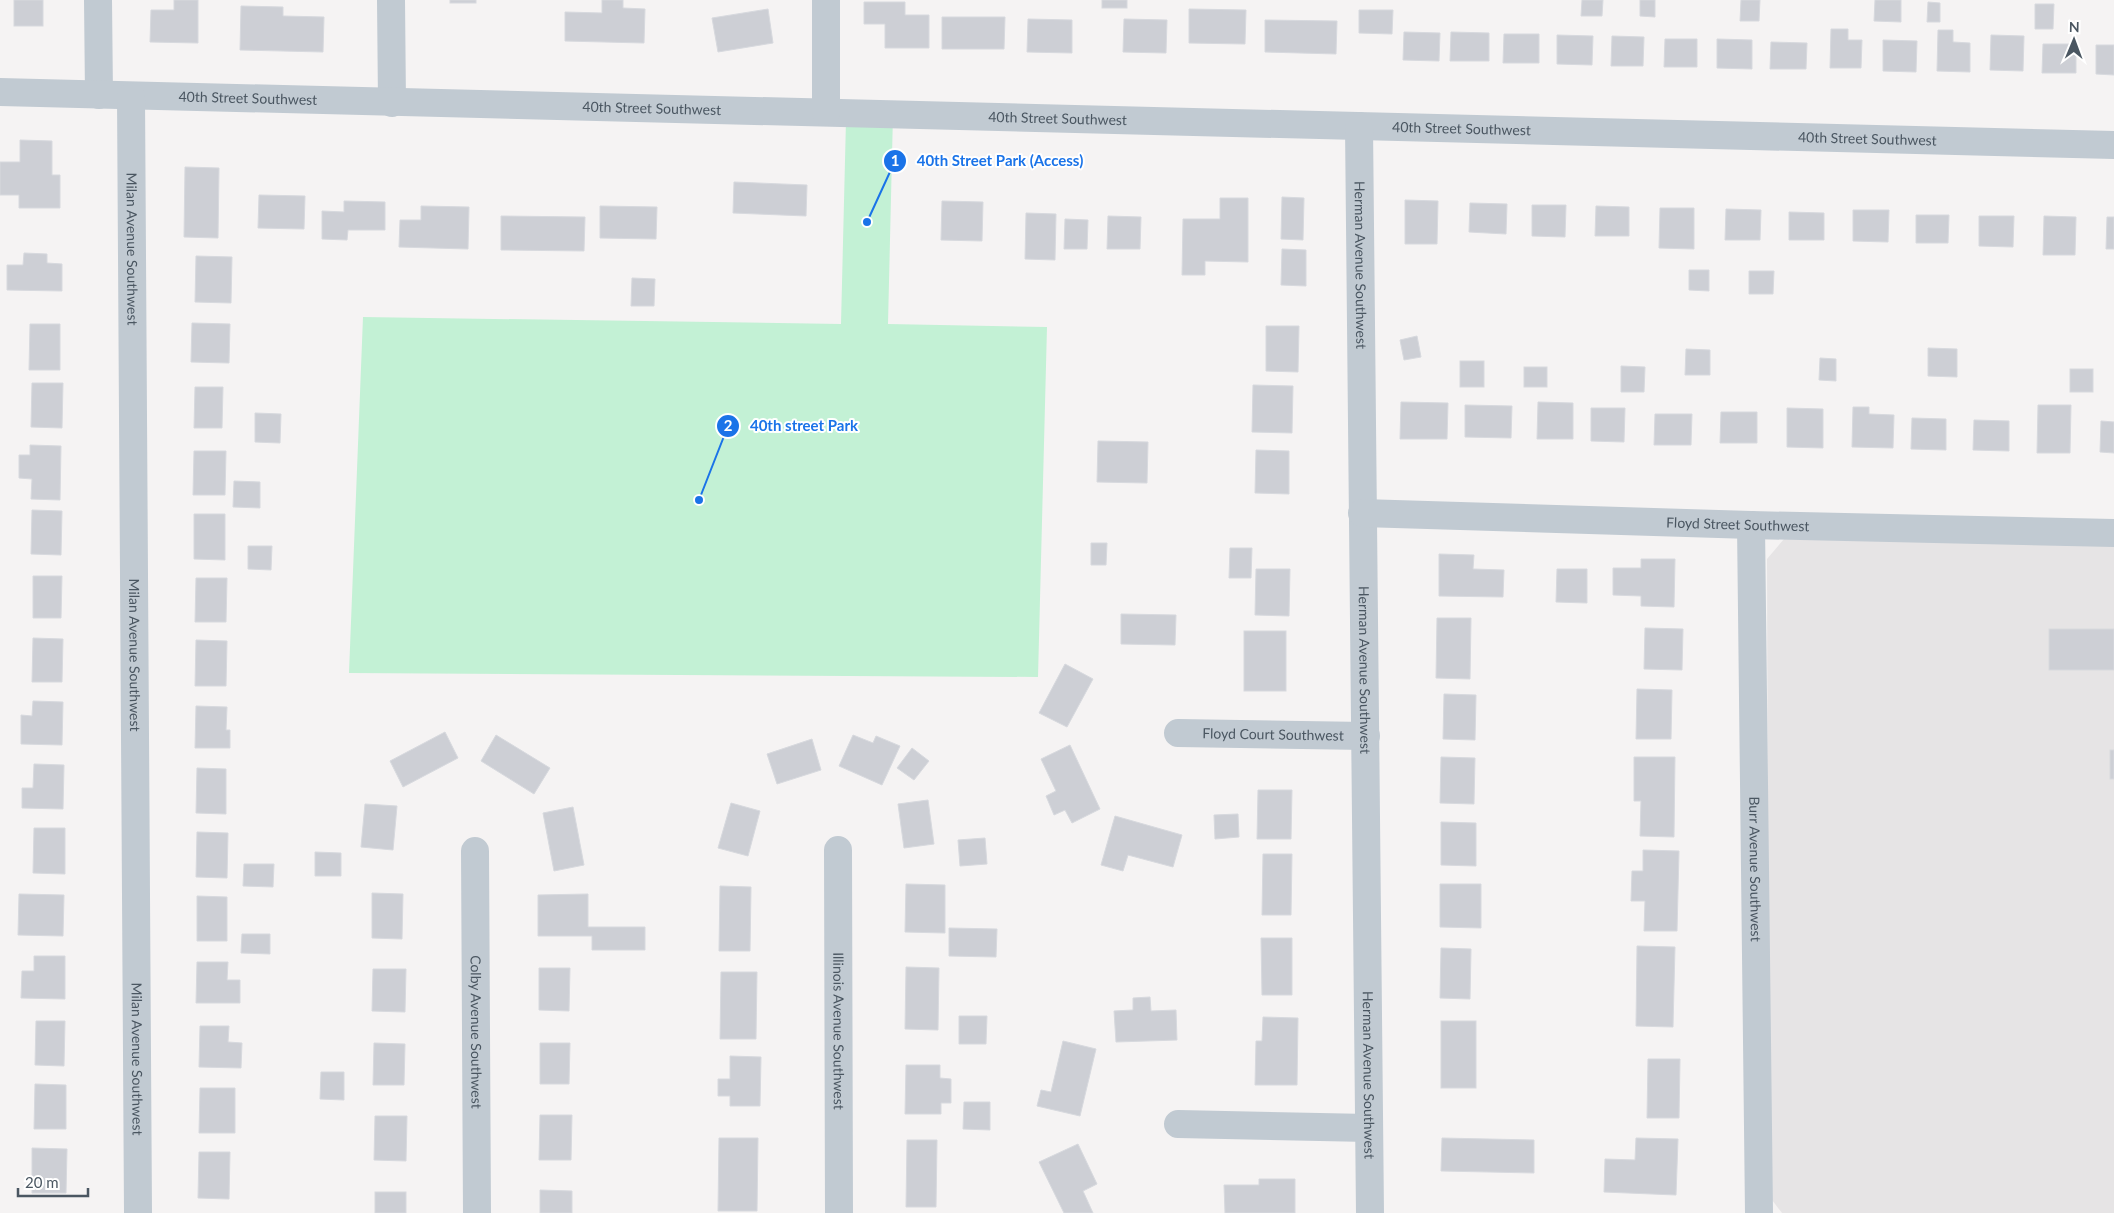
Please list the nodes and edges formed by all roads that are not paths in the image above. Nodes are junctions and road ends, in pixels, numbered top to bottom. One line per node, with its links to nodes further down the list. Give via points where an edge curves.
1 (98, 0): 5 (street)
2 (391, 0): 7 (street)
3 (826, 0): 8 (street)
4 (0, 92): 5 (street, 40th Street Southwest)
5 (99, 95): 6 (street, 40th Street Southwest)
6 (131, 97): 7 (street, 40th Street Southwest); 20 (street, Milan Avenue Southwest)
7 (392, 103): 8 (street, 40th Street Southwest)
8 (826, 112): 9 (street, 40th Street Southwest)
9 (1359, 126): 10 (street, 40th Street Southwest); 11 (street, Herman Avenue Southwest)
10 (2114, 145)
11 (1362, 513): 12 (street, Floyd Street Southwest); 15 (street, Herman Avenue Southwest)
12 (1751, 525): 13 (street, Floyd Street Southwest); 24 (street, Burr Avenue Southwest)
13 (2114, 533)
14 (1178, 733): 15 (street, Floyd Court Southwest)
15 (1366, 736): 19 (street, Herman Avenue Southwest)
16 (838, 850): 22 (street, Illinois Avenue Southwest)
17 (475, 851): 21 (street, Colby Avenue Southwest)
18 (1178, 1124): 19 (street)
19 (1369, 1128): 23 (street, Herman Avenue Southwest)
20 (138, 1213)
21 (476, 1213)
22 (839, 1213)
23 (1370, 1213)
24 (1759, 1213)

